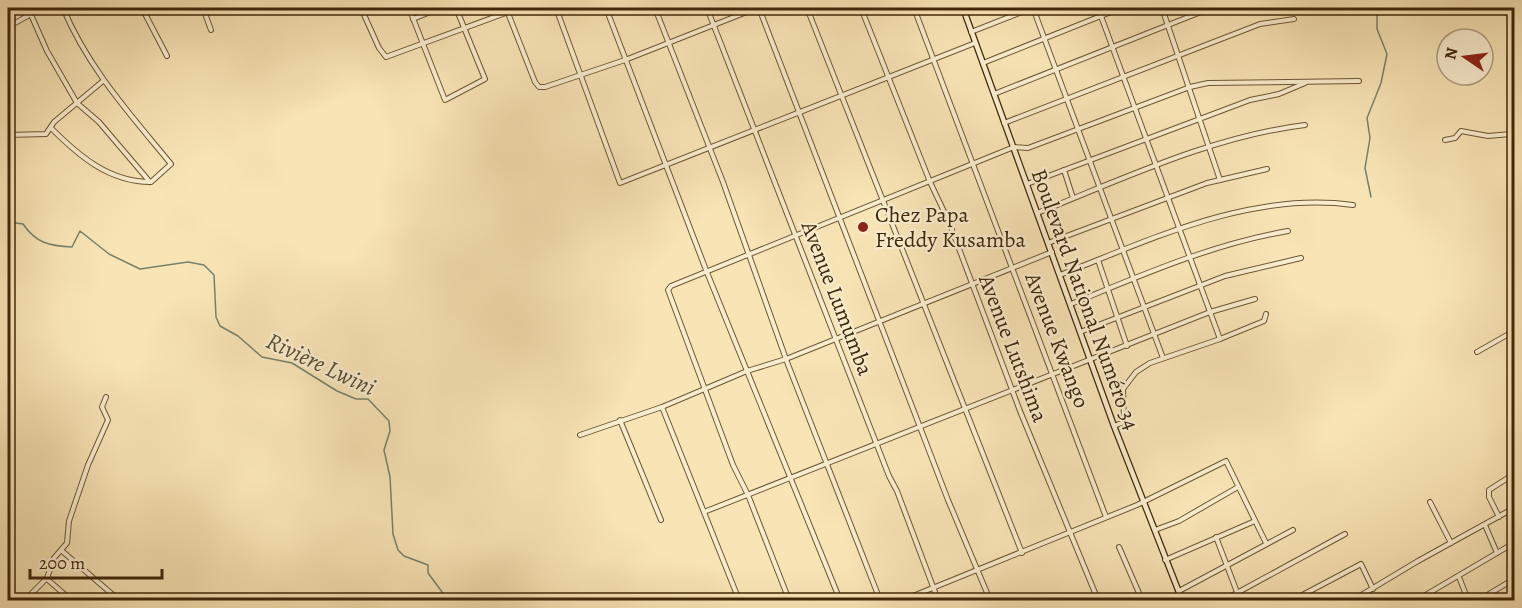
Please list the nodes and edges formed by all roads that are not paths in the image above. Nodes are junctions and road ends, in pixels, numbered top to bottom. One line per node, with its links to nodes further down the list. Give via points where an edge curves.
1 (28, 8): 25 (street)
2 (63, 8): 49 (street)
3 (142, 8): 41 (street)
4 (203, 8): 33 (street)
5 (361, 8): 38 (street, via 386,57)
6 (409, 8): 27 (street)
7 (440, 8): 27 (street)
8 (456, 8): 32 (street)
9 (519, 8): 24 (street)
10 (556, 8): 46 (street)
11 (606, 8): 43 (street)
12 (655, 8): 36 (street)
13 (707, 8): 29 (street, Avenue Lumumba)
14 (758, 8): 29 (street); 58 (street)
15 (807, 8): 54 (street)
16 (861, 8): 47 (street, Avenue Lutshima)
17 (914, 8): 42 (street, Avenue Kwango)
18 (963, 8): 34 (main road, Boulevard National Numéro 34)
19 (1032, 8): 34 (street); 35 (street)
20 (1098, 8): 26 (street)
21 (1121, 8): 26 (street)
22 (1162, 8): 30 (street)
23 (1211, 8): 30 (street)
24 (507, 10): 32 (street); 46 (street, via 539,87)
25 (31, 14): 31 (street); 56 (street)
26 (1101, 15): 35 (street); 39 (street)
27 (413, 19): 38 (street)
28 (1294, 19): 40 (street, via 1260,24)
29 (714, 24): 36 (street); 65 (street, Avenue Lumumba)
30 (1169, 24): 39 (street); 40 (street)
31 (8, 27)
32 (465, 27): 38 (street); 38 (street, via 485,79 445,100)
33 (211, 30)
34 (971, 32): 37 (main road, Boulevard National Numéro 34)
35 (1044, 37): 44 (street); 45 (street)
36 (668, 43): 43 (street); 69 (street)
37 (975, 43): 42 (street); 44 (main road, Boulevard National Numéro 34)
38 (423, 44)
39 (1113, 47): 45 (street); 48 (street)
40 (1179, 55): 48 (street); 52 (street)
41 (166, 56)
42 (933, 57): 47 (street); 73 (street, Avenue Kwango)
43 (625, 60): 46 (street); 74 (street)
44 (983, 63): 53 (main road, Boulevard National Numéro 34)
45 (1056, 69): 53 (street); 55 (street)
46 (581, 76): 74 (street, via 620,183)
47 (889, 76): 54 (street); 80 (street, Avenue Lutshima)
48 (1124, 76): 55 (street); 57 (street)
49 (103, 81): 56 (street); 79 (street, via 171,164)
50 (1359, 81): 51 (street)
51 (1306, 82): 52 (street, via 1208,83); 59 (street)
52 (1190, 87): 57 (street); 59 (street)
53 (994, 94): 60 (main road, Boulevard National Numéro 34)
54 (842, 95): 58 (street); 85 (street)
55 (1067, 98): 60 (street); 64 (street)
56 (77, 103): 63 (street); 79 (street, via 99,122)
57 (1135, 108): 64 (street); 67 (street)
58 (799, 111): 65 (street); 88 (street)
59 (1200, 118): 67 (street); 71 (street)
60 (1004, 123): 70 (main road, Boulevard National Numéro 34)
61 (1305, 125): 71 (street, via 1270,129)
62 (1515, 126): 68 (street, via 1511,134 1502,136 1461,131 1455,138)
63 (51, 128): 66 (street, via 42,136); 79 (street, via 105,172)
64 (1079, 128): 70 (street, via 1028,148); 72 (street)
65 (756, 129): 69 (street); 92 (street, Avenue Lumumba)
66 (8, 135)
67 (1147, 138): 72 (street); 75 (street)
68 (1445, 140)
69 (708, 147): 74 (street); 96 (street)
70 (1014, 147): 73 (street); 81 (main road, Boulevard National Numéro 34)
71 (1209, 147): 75 (street); 78 (street)
72 (1091, 160): 77 (street); 82 (street)
73 (974, 164): 80 (street); 101 (street, Avenue Kwango)
74 (667, 165): 100 (street)
75 (1157, 166): 82 (street); 84 (street)
76 (1267, 169): 78 (street)
77 (1064, 170): 81 (street); 83 (street)
78 (1220, 180): 84 (street)
79 (151, 182)
80 (930, 182): 85 (street); 105 (street, Avenue Lutshima)
81 (1027, 184): 87 (main road, Boulevard National Numéro 34)
82 (1101, 187): 83 (street); 89 (street)
83 (1073, 198): 87 (street)
84 (1169, 198): 89 (street); 90 (street)
85 (883, 200): 88 (street); 108 (street)
86 (1353, 205): 90 (street, via 1316,202 1248,209)
87 (1037, 213): 93 (main road, Boulevard National Numéro 34)
88 (840, 217): 92 (street); 114 (street)
89 (1113, 219): 93 (street); 94 (street)
90 (1181, 229): 94 (street); 97 (street)
91 (1288, 231): 97 (street, via 1250,237)
92 (796, 234): 96 (street); 118 (street, Avenue Lumumba)
93 (1048, 243): 95 (main road, Boulevard National Numéro 34)
94 (1125, 251): 99 (street); 103 (street)
95 (1052, 252): 101 (street); 102 (main road, Boulevard National Numéro 34)
96 (748, 253): 100 (street); 123 (street)
97 (1190, 256): 103 (street); 104 (street)
98 (1301, 258): 104 (street, via 1246,269)
99 (1098, 260): 102 (street); 106 (street)
100 (706, 270): 125 (street); 127 (street, via 674,283 668,290)
101 (1013, 270): 105 (street); 126 (street, Avenue Kwango)
102 (1060, 275): 109 (main road, Boulevard National Numéro 34)
103 (1135, 278): 106 (street); 110 (street)
104 (1201, 284): 110 (street); 111 (street)
105 (971, 285): 108 (street); 128 (street, Avenue Lutshima)
106 (1109, 289): 109 (street); 113 (street)
107 (1255, 298): 111 (street)
108 (925, 304): 114 (street); 131 (street)
109 (1071, 304): 115 (main road, Boulevard National Numéro 34)
110 (1145, 307): 113 (street); 117 (street)
111 (1210, 312): 117 (street); 119 (street)
112 (1266, 314): 119 (street, via 1264,321)
113 (1118, 318): 115 (street); 120 (street)
114 (881, 321): 118 (street); 134 (street)
115 (1080, 332): 124 (main road, Boulevard National Numéro 34)
116 (1515, 332): 121 (street)
117 (1155, 335): 120 (street); 122 (street)
118 (836, 339): 123 (street); 136 (street, Avenue Lumumba)
119 (1220, 339): 122 (street)
120 (1127, 346): 124 (street)
121 (1477, 352)
122 (1163, 358): 133 (street, via 1140,369 1125,385 1124,422)
123 (786, 359): 125 (street); 137 (street)
124 (1090, 361): 126 (street); 133 (main road, Boulevard National Numéro 34)
125 (747, 371): 127 (street); 139 (street)
126 (1054, 373): 128 (street); 146 (street, Avenue Kwango)
127 (705, 390): 130 (street); 141 (street)
128 (1012, 390): 131 (street); 153 (street, Avenue Lutshima)
129 (106, 398): 160 (street, via 102,407 108,420 88,465)
130 (662, 407): 132 (street); 145 (street)
131 (965, 408): 134 (street); 161 (street)
132 (620, 420): 135 (street); 148 (street)
133 (1114, 426): 142 (main road, Boulevard National Numéro 34)
134 (921, 427): 136 (street); 165 (street)
135 (580, 435)
136 (876, 443): 137 (street); 169 (street, Avenue Lumumba)
137 (826, 462): 139 (street); 183 (street)
138 (1515, 474): 147 (street, via 1489,490)
139 (792, 477): 141 (street); 182 (street)
140 (1238, 487): 142 (street, via 1226,461); 149 (street); 151 (street, via 1179,521)
141 (748, 495): 145 (street); 181 (street)
142 (1144, 501): 146 (street); 151 (main road, Boulevard National Numéro 34)
143 (1430, 502): 157 (street)
144 (1515, 508): 147 (street)
145 (704, 512): 180 (street)
146 (1106, 517): 153 (street)
147 (1499, 517): 150 (street)
148 (661, 520)
149 (1255, 521): 155 (street); 156 (street)
150 (1485, 525): 157 (street); 162 (street)
151 (1155, 530): 163 (main road, Boulevard National Numéro 34)
152 (1293, 530): 156 (street)
153 (1071, 532): 161 (street); 187 (street, Avenue Lutshima)
154 (1345, 534): 173 (street)
155 (1216, 537): 163 (street); 164 (street)
156 (1266, 543): 164 (street)
157 (1451, 543): 170 (street)
158 (1515, 543): 162 (street)
159 (1119, 548): 188 (street)
160 (62, 551): 167 (street, via 54,558); 174 (street)
161 (1022, 553): 165 (street)
162 (1497, 553): 166 (street)
163 (1165, 560): 171 (main road, Boulevard National Numéro 34)
164 (1226, 566): 171 (street); 173 (street)
165 (979, 572): 169 (street); 186 (street)
166 (1459, 577): 194 (street); 195 (street)
167 (47, 578): 172 (street); 175 (street)
168 (1515, 579): 196 (street)
169 (933, 588): 184 (street); 185 (street, Avenue Lumumba)
170 (1373, 589): 192 (street, via 1361,564); 193 (street)
171 (1179, 591): 189 (main road, Boulevard National Numéro 34)
172 (64, 594): 176 (street); 177 (street)
173 (1237, 594): 190 (street); 191 (street)
174 (112, 595): 178 (street); 179 (street)
175 (25, 600)
176 (59, 600)
177 (71, 600)
178 (108, 600)
179 (119, 600)
180 (739, 600)
181 (789, 600)
182 (840, 600)
183 (880, 600)
184 (903, 600)
185 (938, 600)
186 (990, 600)
187 (1098, 600)
188 (1142, 600)
189 (1182, 600)
190 (1224, 600)
191 (1240, 600)
192 (1293, 600)
193 (1353, 600)
194 (1417, 600)
195 (1468, 600)
196 (1479, 600)

